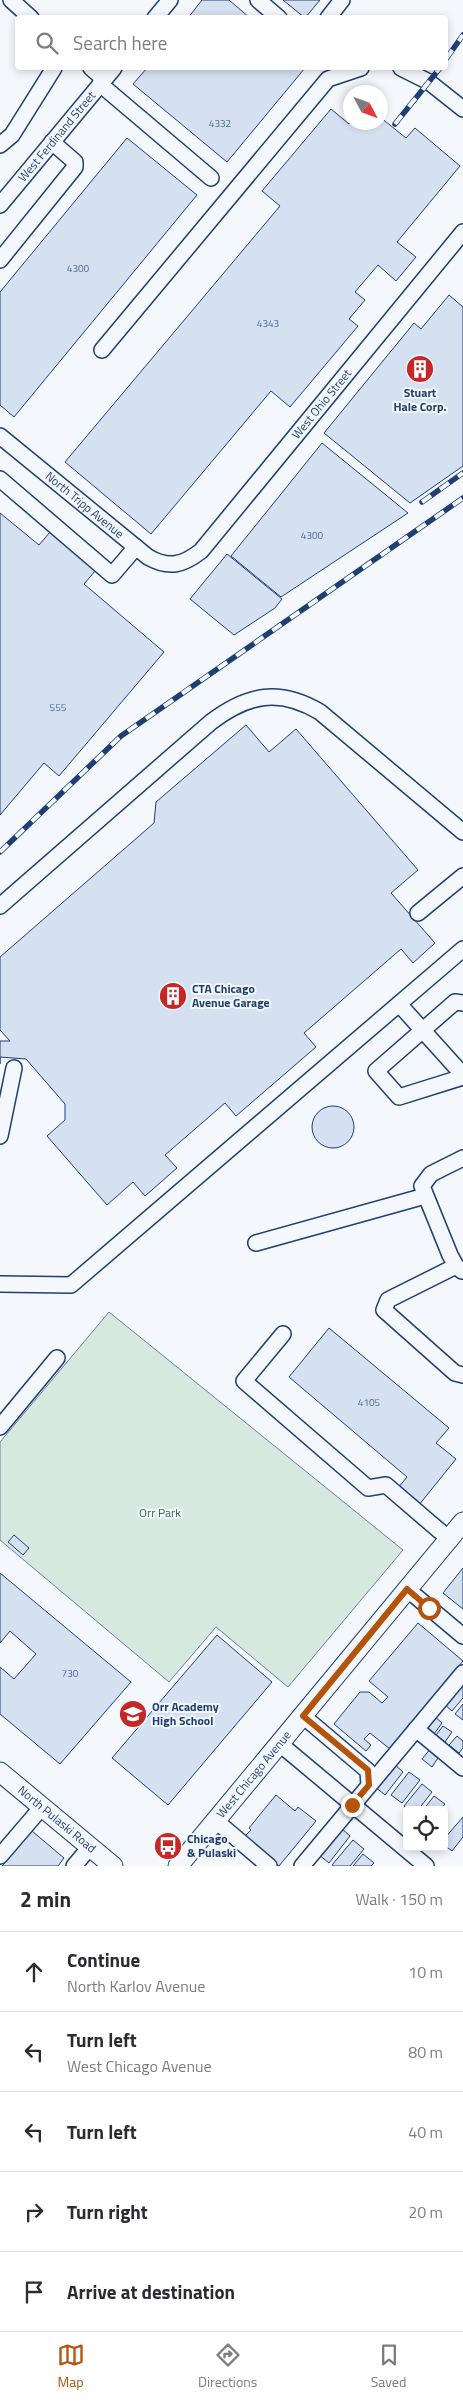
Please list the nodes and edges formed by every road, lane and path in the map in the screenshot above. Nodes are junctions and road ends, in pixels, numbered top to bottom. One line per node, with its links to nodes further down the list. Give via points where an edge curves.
1 (10, 0): 5 (street)
2 (170, 0): 6 (street)
3 (258, 0): 7 (street)
4 (342, 0): 8 (street)
5 (28, 15)
6 (158, 15)
7 (276, 15)
8 (330, 15)
9 (53, 70): 16 (street, via 12,135)
10 (94, 70): 13 (street)
11 (355, 70): 21 (street, via 328,79)
12 (404, 70): 14 (street, via 429,82)
13 (106, 77): 15 (street, West Ferdinand Street); 17 (street)
14 (463, 109)
15 (52, 142): 18 (street, West Ferdinand Street); 20 (street, via 75,162 75,167)
16 (0, 145)
17 (211, 178)
18 (1, 203)
19 (463, 232): 25 (street, West Ohio Street, via 201,551)
20 (0, 260)
21 (102, 350)
22 (0, 436): 24 (street, North Tripp Avenue)
23 (0, 478): 24 (street, via 112,575)
24 (136, 547): 25 (street, North Tripp Avenue, via 160,564)
25 (172, 566)
26 (463, 832): 28 (street, via 320,712 288,698 267,696 229,709 211,722)
27 (463, 876): 29 (street)
28 (0, 906)
29 (418, 913)
30 (463, 949): 32 (street)
31 (463, 1003): 33 (street, via 455,1002)
32 (399, 1004): 33 (street); 41 (street, via 71,1286)
33 (423, 1030): 35 (street); 35 (street, via 376,1070 399,1097)
34 (14, 1068): 36 (street)
35 (463, 1076)
36 (0, 1136)
37 (463, 1158): 38 (street, via 431,1174 422,1186)
38 (425, 1196): 39 (street); 40 (street)
39 (256, 1242)
40 (459, 1268): 44 (street, via 388,1300 384,1310 455,1373)
41 (0, 1284)
42 (283, 1334): 47 (street, via 244,1381 368,1488 386,1484)
43 (57, 1358): 45 (street)
44 (463, 1376)
45 (0, 1427)
46 (463, 1522): 47 (main road, West Chicago Avenue)
47 (449, 1539): 48 (main road, West Chicago Avenue)
48 (407, 1589): 49 (street); 51 (main road, West Chicago Avenue)
49 (463, 1636)
50 (463, 1673): 52 (street)
51 (303, 1716): 53 (main road, West Chicago Avenue); 56 (street, via 368,1770)
52 (416, 1729): 54 (street); 56 (street)
53 (280, 1744): 57 (street); 59 (main road, West Chicago Avenue)
54 (463, 1768)
55 (0, 1772): 58 (main road, North Pulaski Road)
56 (369, 1785): 57 (street)
57 (352, 1805): 66 (street); 67 (street)
58 (42, 1807): 60 (main road, North Pulaski Road); 61 (street)
59 (216, 1821): 64 (main road, West Chicago Avenue); 65 (street)
60 (90, 1847): 62 (street); 63 (main road, North Pulaski Road)
61 (0, 1856)
62 (74, 1866)
63 (113, 1866)
64 (178, 1866)
65 (269, 1866)
66 (302, 1866)
67 (426, 1866)

